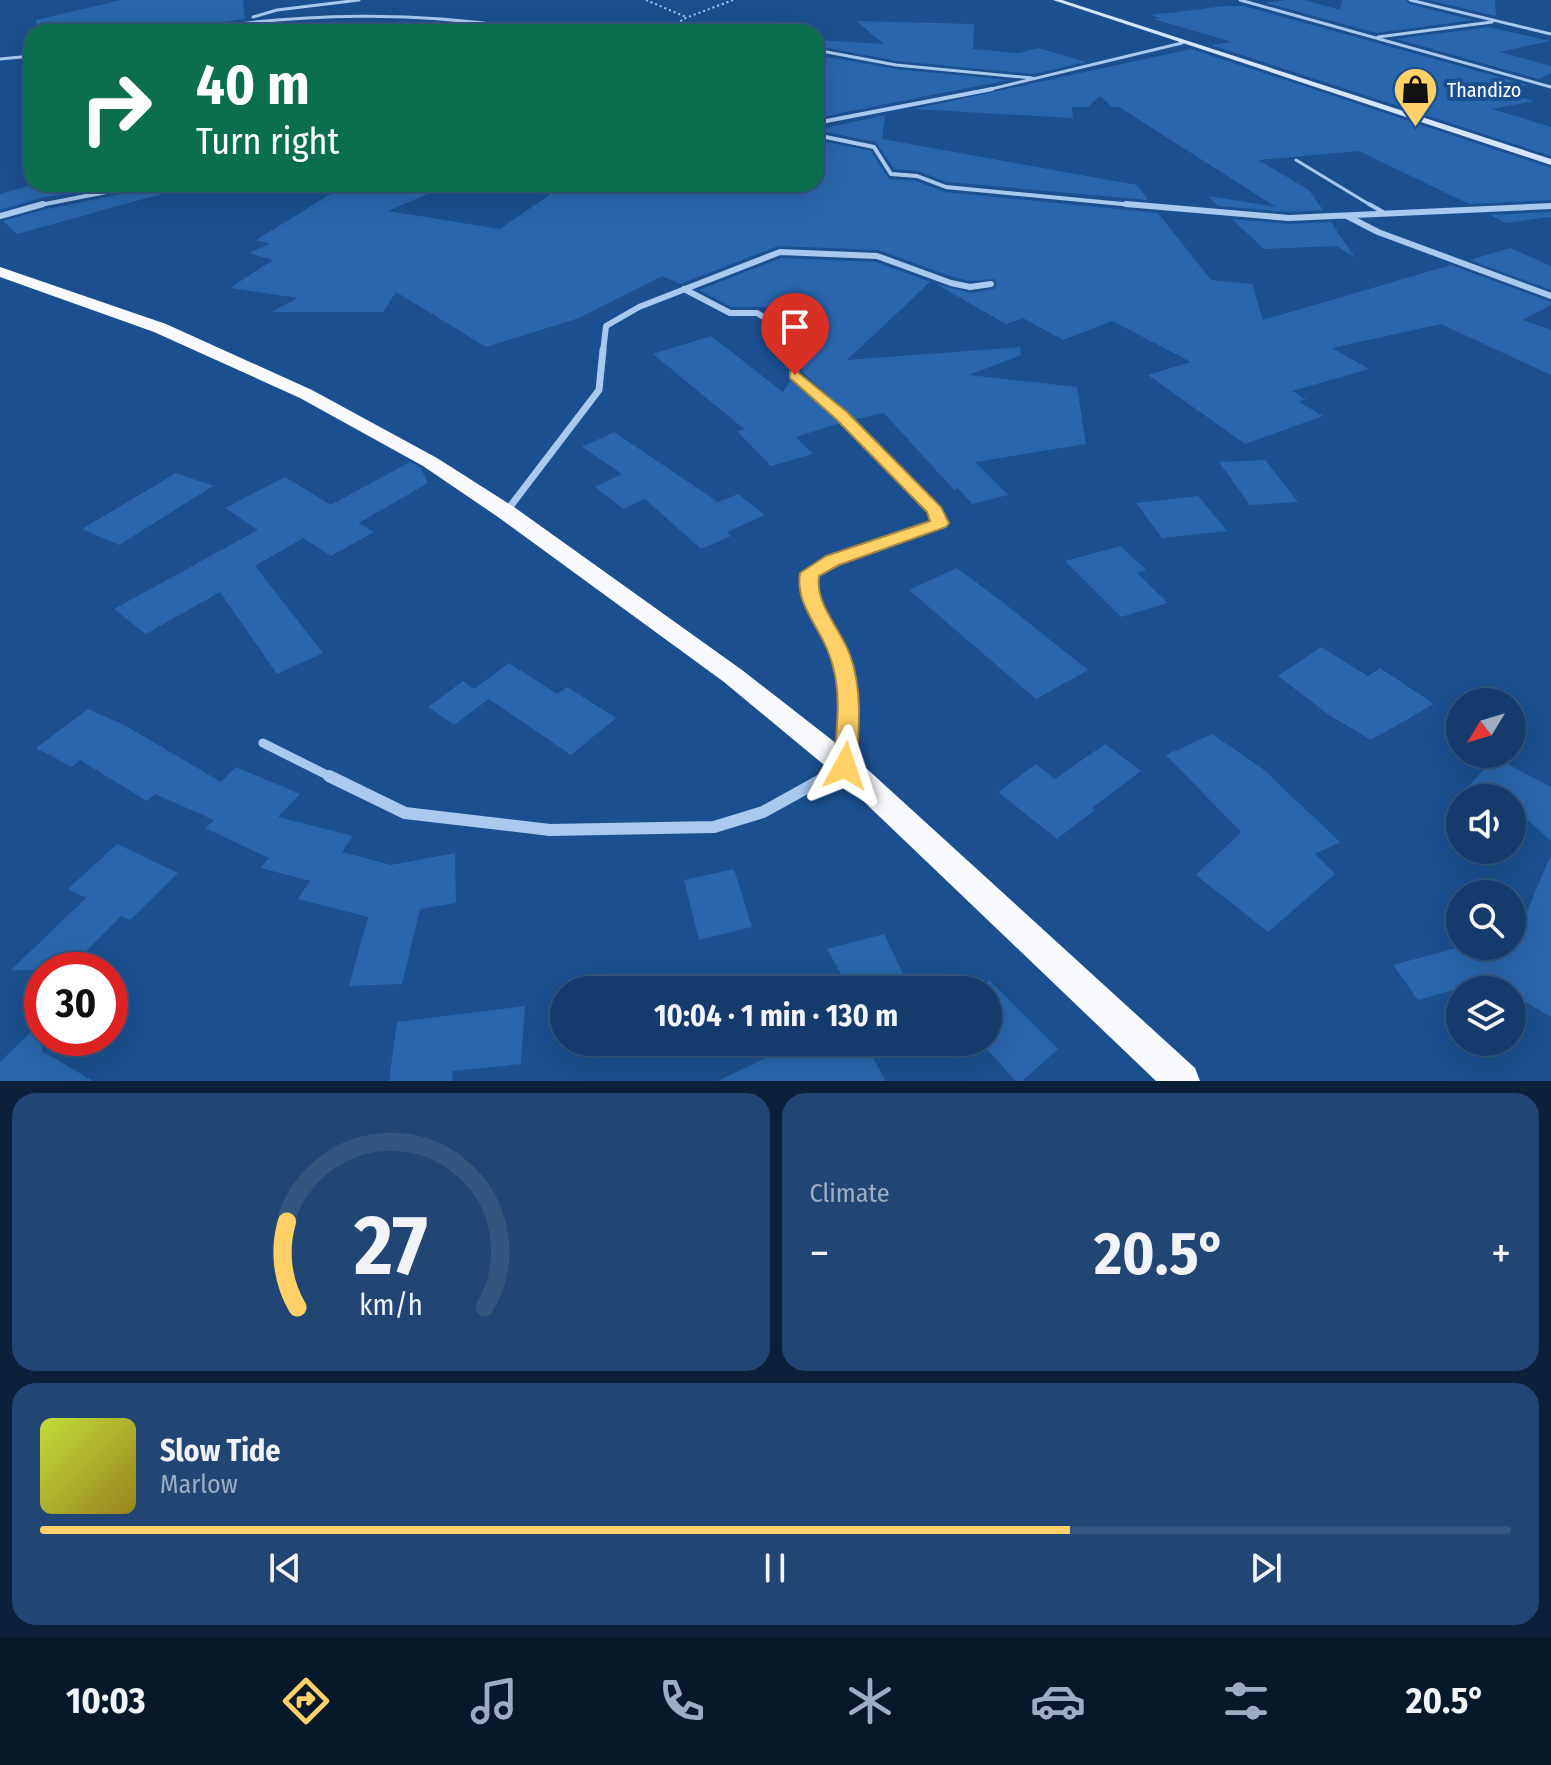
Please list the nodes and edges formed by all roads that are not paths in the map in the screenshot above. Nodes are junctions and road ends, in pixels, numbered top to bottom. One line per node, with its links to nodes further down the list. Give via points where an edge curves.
1 (359, 0): 5 (street, via 277,10)
2 (1056, 0): 11 (main road)
3 (1240, 0): 10 (street)
4 (1410, 0): 6 (street)
5 (240, 21): 7 (street); 8 (street, via 338,17)
6 (1497, 21): 9 (street); 10 (street)
7 (224, 24)
8 (485, 24)
9 (1551, 34)
10 (1374, 38): 16 (street)
11 (1182, 43): 15 (street); 20 (main road)
12 (824, 52): 15 (street, via 896,65)
13 (24, 57): 14 (street)
14 (0, 59)
15 (1036, 79): 17 (street)
16 (1551, 87)
17 (824, 121)
18 (824, 136): 25 (street, via 867,143 891,174 917,176 946,187 1195,212)
19 (1296, 160): 23 (lane)
20 (1551, 162)
21 (105, 192): 24 (street)
22 (1551, 206): 23 (street)
23 (1383, 212): 25 (street)
24 (0, 216)
25 (1347, 216): 29 (street)
26 (0, 272): 30 (highway, via 160,328 306,394 430,462)
27 (991, 284): 28 (street, via 951,283 877,256 780,252)
28 (684, 289): 30 (street, via 606,326 599,390); 32 (street, via 730,313 757,313 799,339 795,375 935,510 940,523 832,560 810,573 807,590 840,656 850,710)
29 (1551, 296)
30 (506, 512): 32 (highway, via 733,676)
31 (263, 743): 32 (street, via 405,813 550,830 714,827 763,812)
32 (845, 766): 33 (highway)
33 (1182, 1081)

